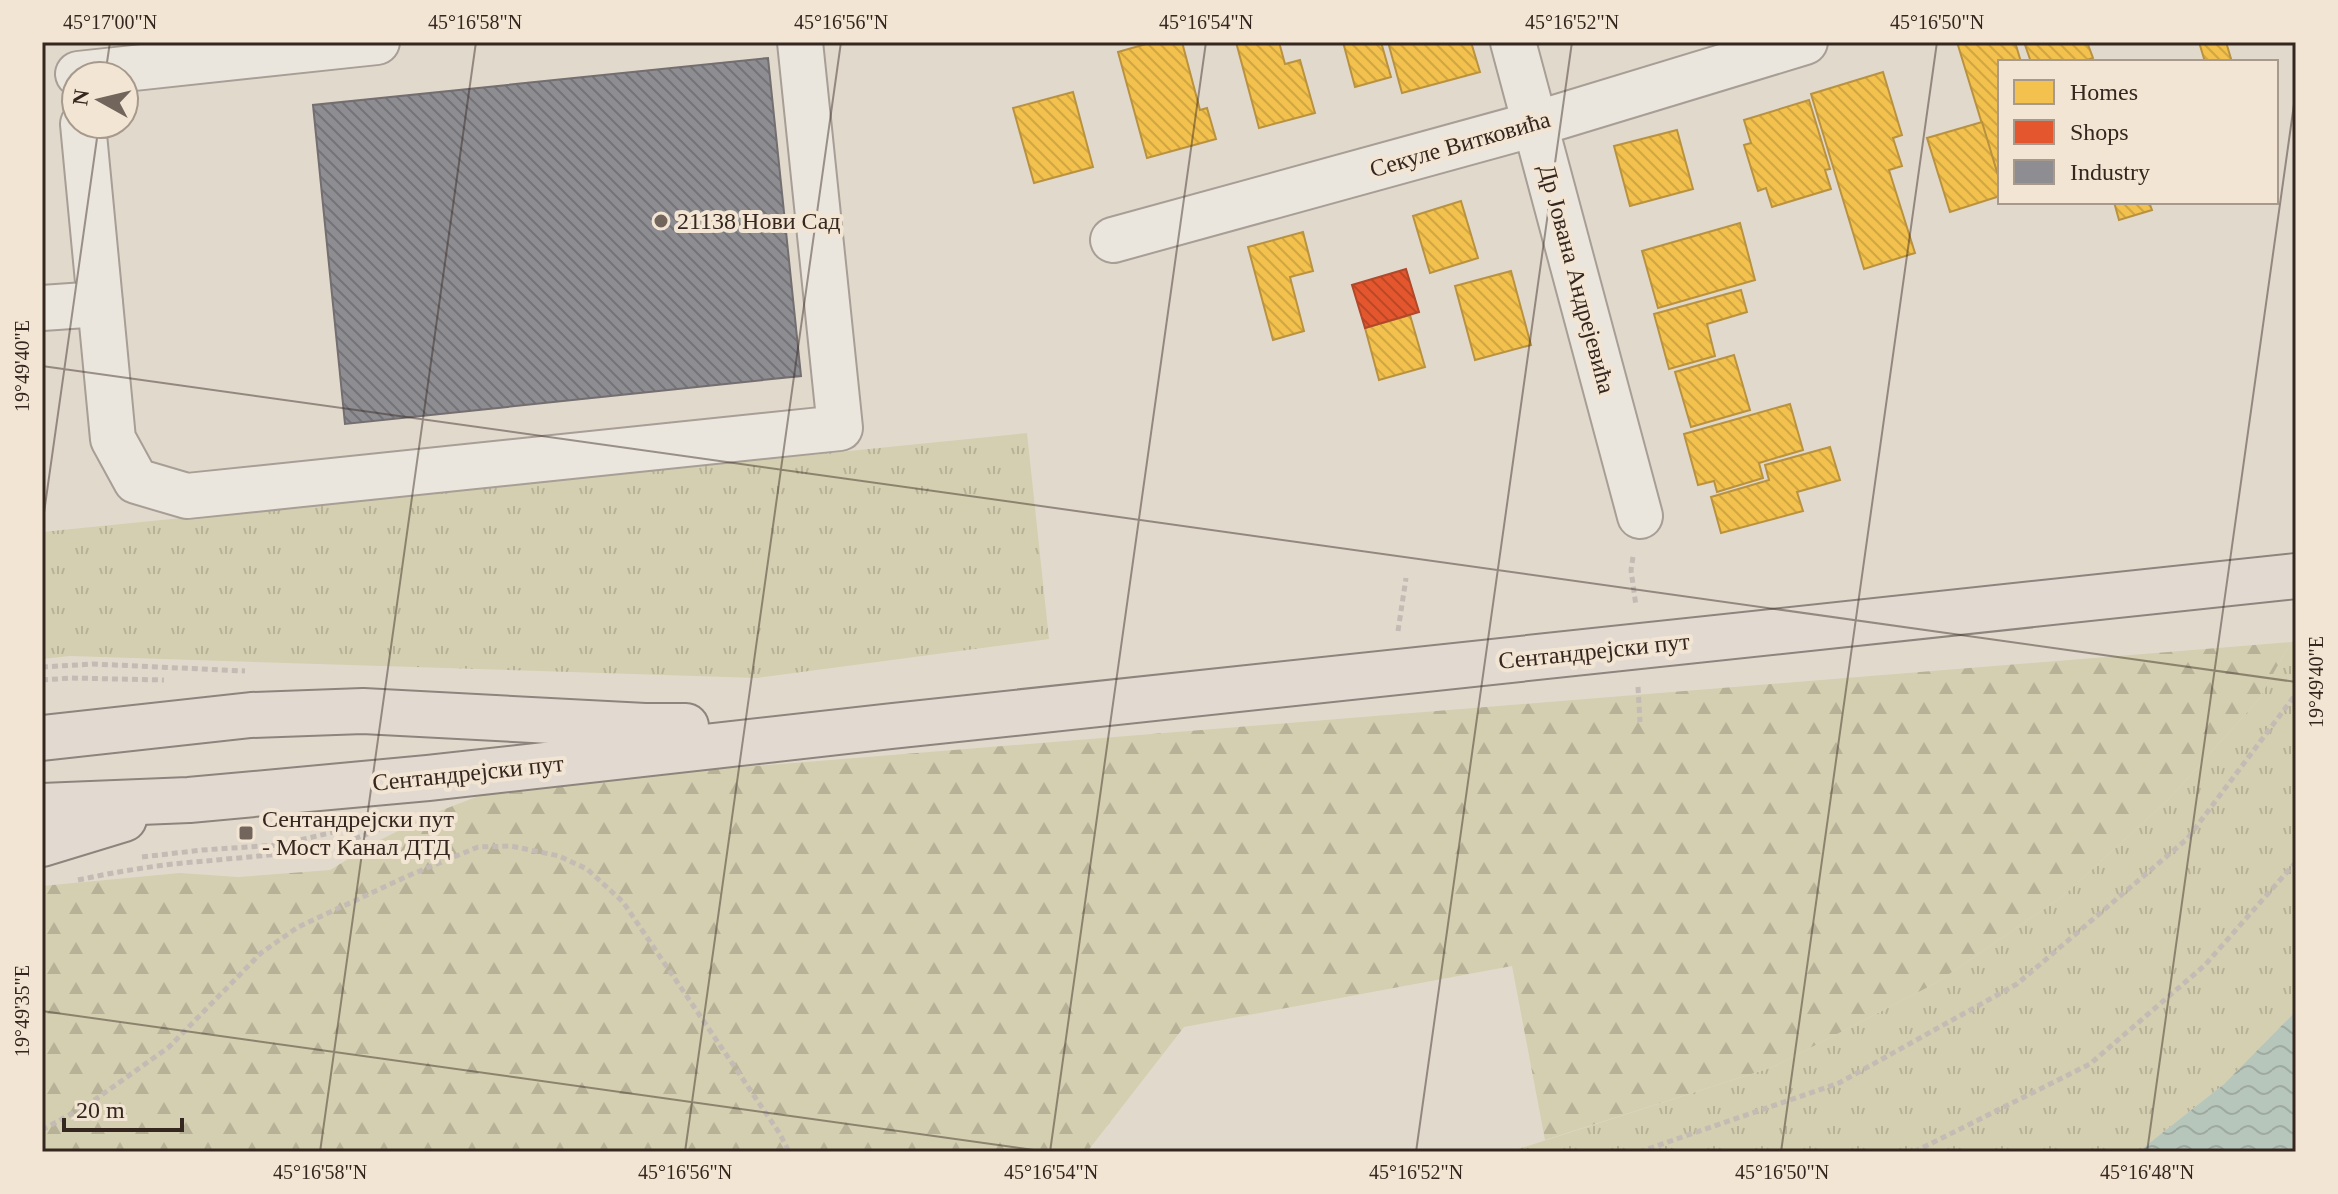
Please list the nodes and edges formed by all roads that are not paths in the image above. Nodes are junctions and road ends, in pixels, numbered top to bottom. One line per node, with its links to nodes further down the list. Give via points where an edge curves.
1 (377, 42): 5 (street)
2 (800, 42): 9 (street, via 840,428 187,496 136,481 113,439)
3 (1513, 42): 6 (street, Др Јована Андрејевића)
4 (1805, 42): 6 (street, Секуле Витковића)
5 (132, 60)
6 (1535, 124): 8 (street, Секуле Витковића); 11 (street, Др Јована Андрејевића)
7 (85, 140): 9 (street)
8 (1113, 240)
9 (100, 304): 10 (street)
10 (42, 308)
11 (1640, 516)
12 (2296, 576): 13 (main road, Сентандрејски пут)
13 (892, 726): 14 (main road, Сентандрејски пут, via 645,726 363,711 220,718); 15 (main road, Сентандрејски пут)
14 (42, 738)
15 (189, 800): 16 (main road, Сентандрејски пут); 17 (main road)
16 (42, 806)
17 (42, 844)

